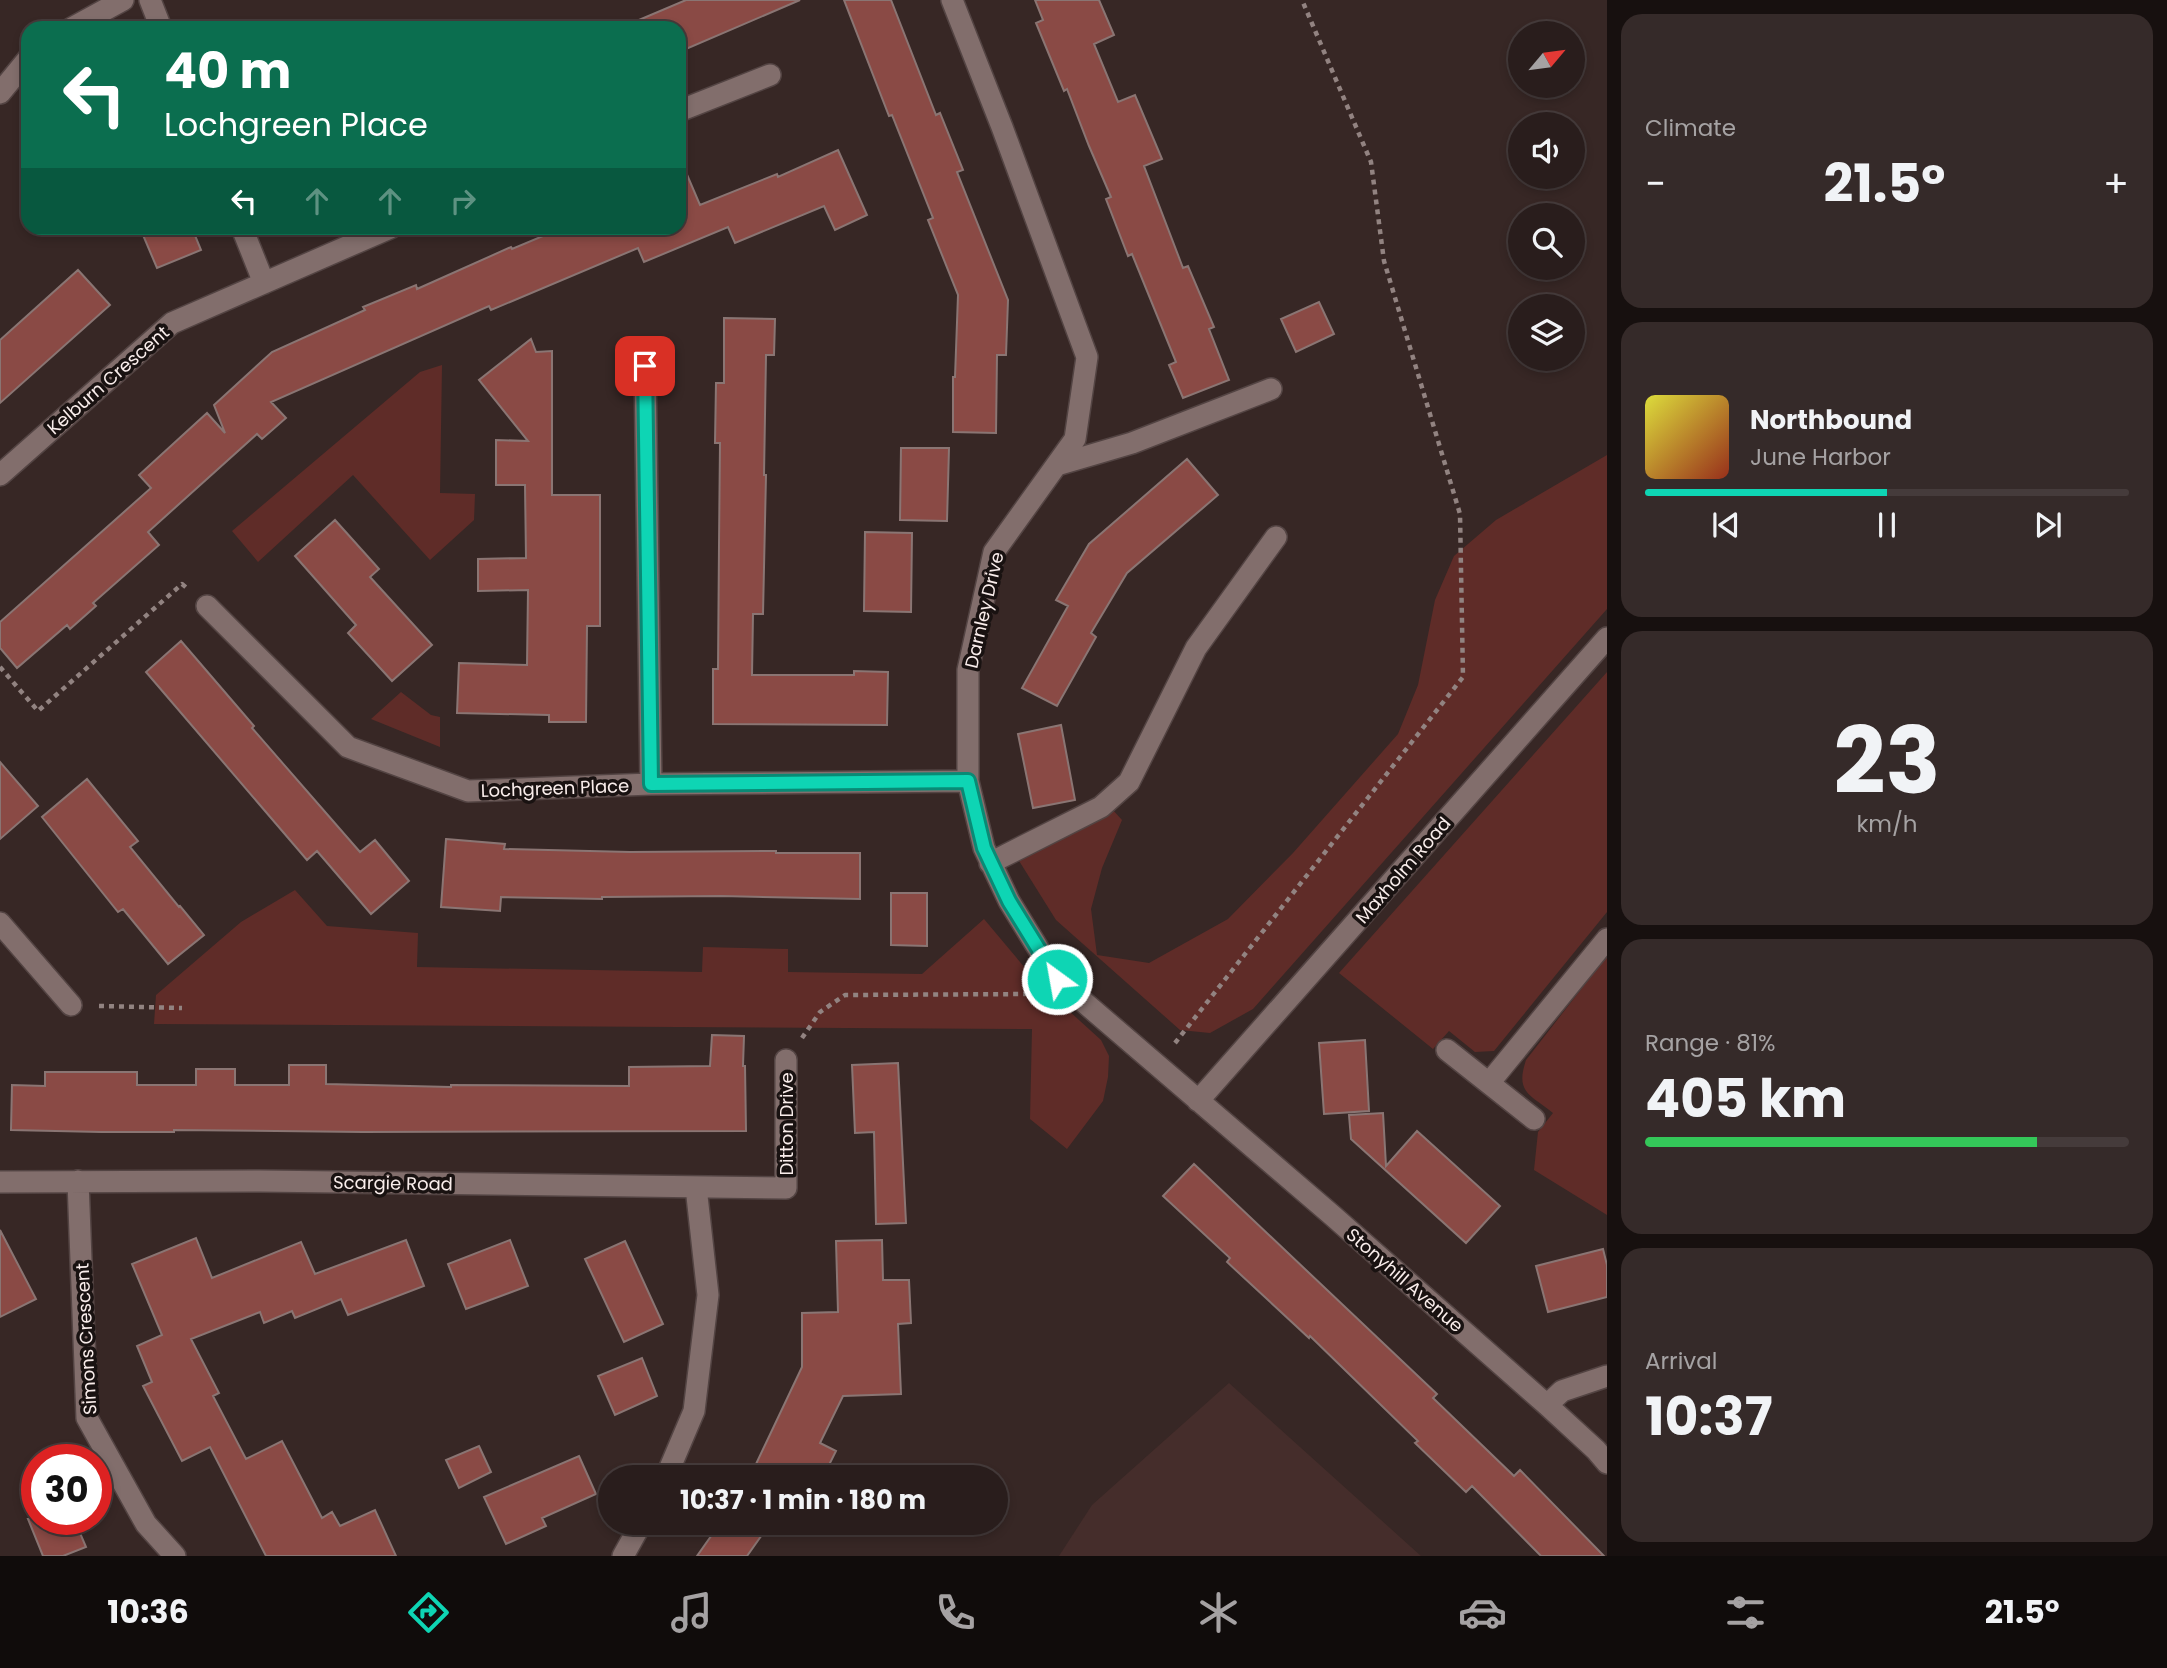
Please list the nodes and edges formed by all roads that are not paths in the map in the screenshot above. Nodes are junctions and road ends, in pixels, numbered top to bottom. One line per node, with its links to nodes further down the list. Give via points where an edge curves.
1 (123, 0): 4 (street)
2 (150, 0): 5 (street)
3 (952, 0): 15 (street, Darnley Drive, via 1087,357 1075,439)
4 (85, 21)
5 (158, 21)
6 (21, 68): 8 (street)
7 (770, 75): 9 (street)
8 (0, 93)
9 (686, 108)
10 (245, 235): 12 (street)
11 (374, 235): 12 (street, Kelburn Crescent)
12 (264, 283): 16 (street, Kelburn Crescent, via 172,323)
13 (645, 366): 21 (street)
14 (1271, 390): 15 (street, via 1132,443)
15 (1056, 465): 20 (street, Darnley Drive, via 994,552 968,670)
16 (0, 475)
17 (1276, 537): 22 (street, via 1196,648 1129,782 1101,807)
18 (207, 606): 21 (street, Lochgreen Place, via 348,747 468,791)
19 (1607, 638): 29 (street, Maxholm Road)
20 (968, 781): 21 (street, Lochgreen Place); 22 (street, Darnley Drive)
21 (651, 784)
22 (990, 863): 29 (street, Darnley Drive, via 1057,979)
23 (0, 923): 25 (street)
24 (1607, 939): 28 (street)
25 (71, 1005)
26 (1447, 1050): 28 (street)
27 (786, 1060): 34 (street, Ditton Drive)
28 (1489, 1083): 30 (street)
29 (1198, 1101): 36 (street, Stonyhill Avenue)
30 (1534, 1119)
31 (78, 1181): 32 (street, Scargie Road); 33 (street, Scargie Road); 40 (street, Simons Crescent, via 87,1418 146,1524)
32 (0, 1182)
33 (696, 1187): 34 (street, Scargie Road); 38 (street, via 708,1295 694,1411)
34 (786, 1188)
35 (1607, 1376): 36 (street, via 1562,1391)
36 (1547, 1405): 37 (street, Stonyhill Avenue)
37 (1607, 1463)
38 (671, 1465)
39 (635, 1535): 41 (street)
40 (175, 1556)
41 (623, 1556)

